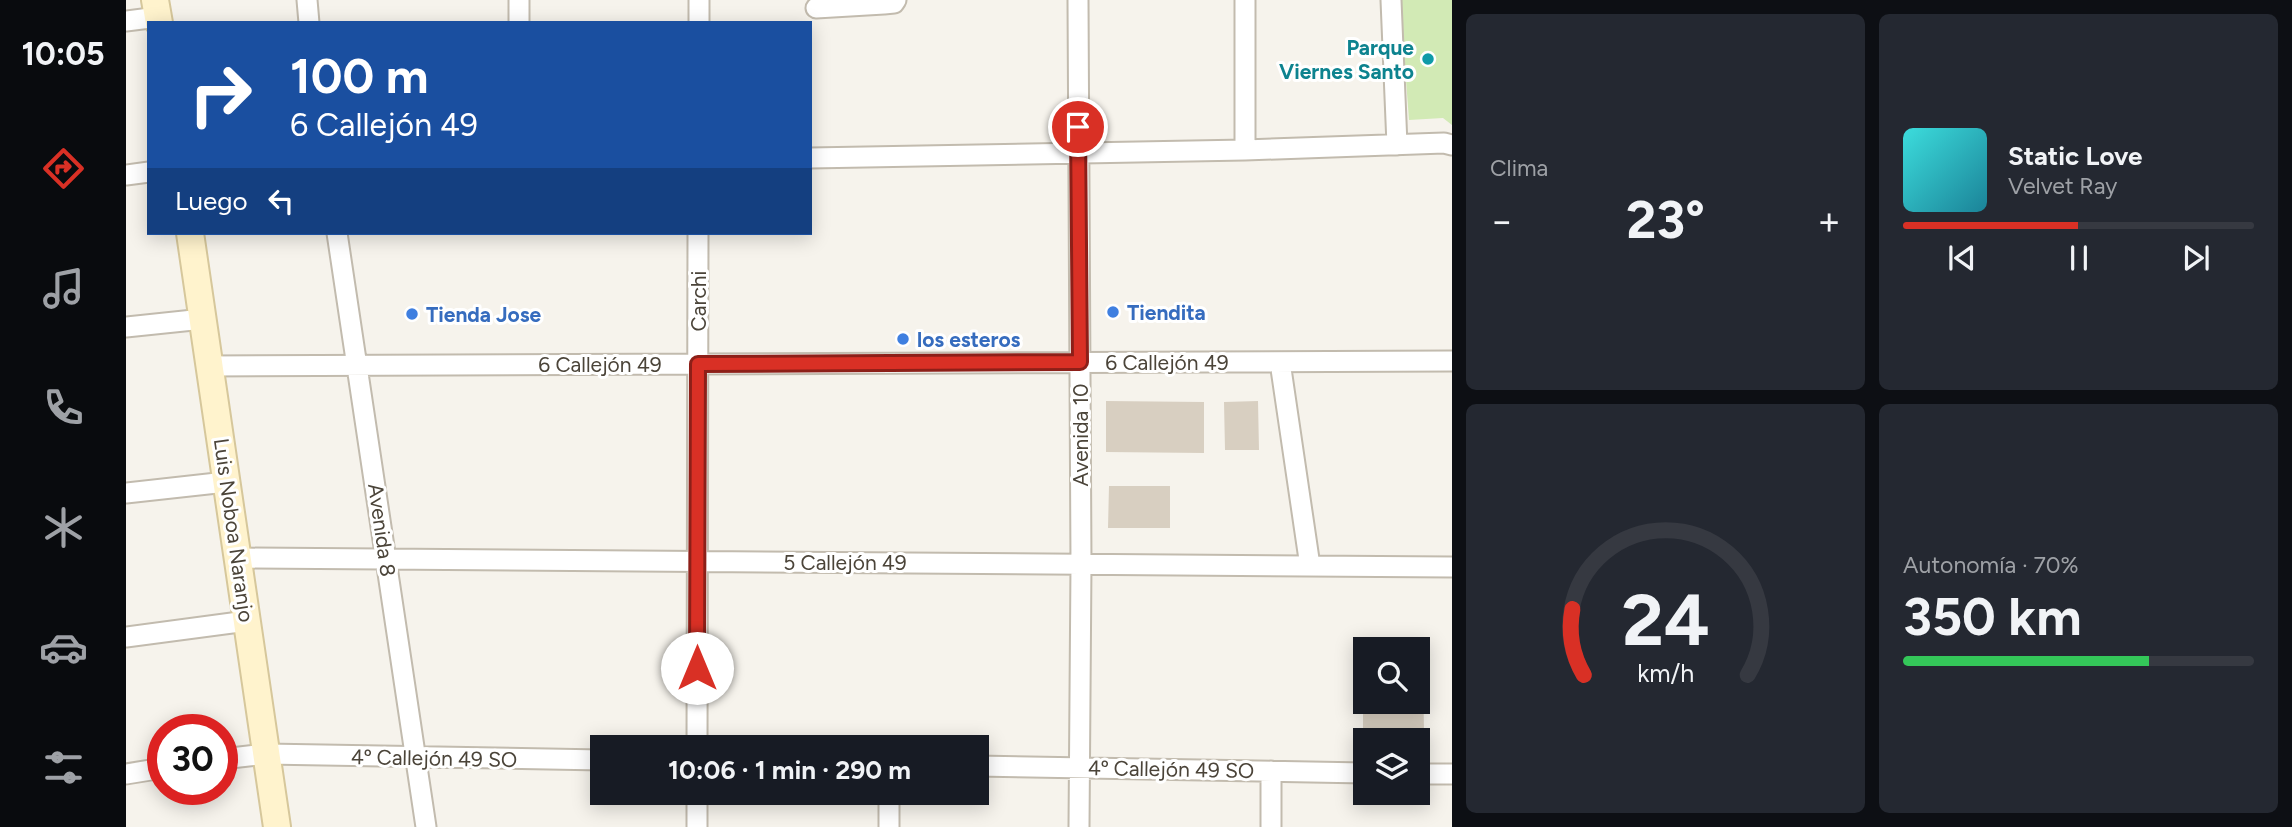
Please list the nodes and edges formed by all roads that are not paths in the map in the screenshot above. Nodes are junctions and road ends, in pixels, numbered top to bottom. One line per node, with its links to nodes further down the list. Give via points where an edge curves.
1 (307, 0): 11 (street)
2 (519, 0): 12 (street)
3 (699, 0): 13 (street)
4 (896, 0): 9 (street)
5 (1078, 0): 17 (street, Avenida 10)
6 (1245, 0): 16 (street)
7 (1391, 0): 14 (street)
8 (157, 8): 10 (street)
9 (816, 8)
10 (126, 21)
11 (309, 21)
12 (519, 21)
13 (699, 21)
14 (1398, 145): 15 (street); 16 (street)
15 (1452, 145)
16 (1245, 150): 17 (street)
17 (1078, 152): 18 (street); 27 (street, Avenida 10)
18 (812, 158)
19 (147, 172): 20 (street)
20 (126, 175)
21 (190, 235): 24 (street, Luis Noboa Naranjo)
22 (337, 235): 30 (street, Avenida 8)
23 (698, 235): 29 (street, Carchi)
24 (203, 319): 25 (street); 31 (street, Luis Noboa Naranjo)
25 (126, 327)
26 (1452, 361): 28 (street, 6 Callejón 49)
27 (1080, 362): 28 (street, 6 Callejón 49); 29 (street, 6 Callejón 49); 37 (street, Avenida 10)
28 (1280, 362): 38 (street)
29 (698, 364): 30 (street, 6 Callejón 49); 36 (street, Carchi)
30 (358, 365): 31 (street, 6 Callejón 49); 35 (street, Avenida 8)
31 (209, 366): 32 (street, Luis Noboa Naranjo)
32 (226, 482): 33 (street); 34 (street, Luis Noboa Naranjo)
33 (126, 493)
34 (238, 558): 35 (street, 5 Callejón 49); 40 (street, Luis Noboa Naranjo)
35 (386, 559): 36 (street, 5 Callejón 49); 45 (street, Avenida 8)
36 (697, 561): 37 (street, 5 Callejón 49); 42 (street, Carchi)
37 (1081, 564): 38 (street, 5 Callejón 49); 48 (street, Avenida 10)
38 (1310, 566): 39 (street, 5 Callejón 49)
39 (1452, 567)
40 (247, 621): 41 (street); 43 (street, Luis Noboa Naranjo)
41 (126, 637)
42 (696, 735)
43 (267, 754): 44 (street, 4º Callejón 49 SO); 45 (street, 4º Callejón 49 SO); 57 (street, Luis Noboa Naranjo)
44 (238, 757)
45 (416, 758): 46 (street, 4º Callejón 49 SO); 58 (street, Avenida 8)
46 (590, 760)
47 (989, 766): 48 (street, 4º Callejón 49 SO)
48 (1080, 768): 50 (street, 4º Callejón 49 SO); 61 (street, Avenida 10)
49 (147, 771): 52 (street)
50 (1271, 771): 51 (street, 4º Callejón 49 SO); 62 (street)
51 (1353, 773)
52 (126, 774)
53 (1430, 774): 54 (street)
54 (1452, 774)
55 (697, 805): 59 (street)
56 (889, 805): 60 (street)
57 (277, 827)
58 (426, 827)
59 (697, 827)
60 (889, 827)
61 (1079, 827)
62 (1271, 827)

